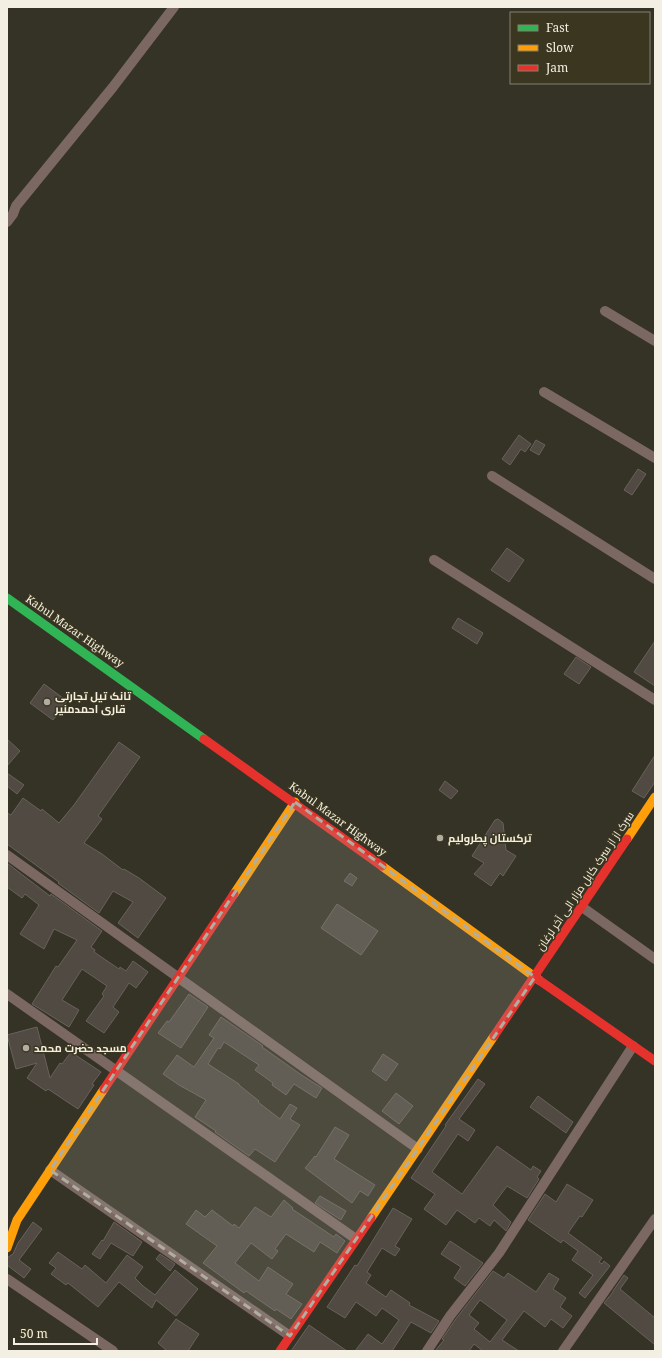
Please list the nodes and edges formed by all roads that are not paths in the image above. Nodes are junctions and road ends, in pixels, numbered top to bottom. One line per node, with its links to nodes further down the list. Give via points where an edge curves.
1 (174, 7): 2 (street, via 16,206)
2 (7, 222)
3 (605, 311): 4 (street)
4 (655, 341)
5 (544, 392): 6 (street)
6 (655, 458)
7 (492, 476): 9 (street)
8 (434, 560): 11 (street)
9 (655, 579)
10 (7, 598): 13 (main road, Kabul Mazar Highway)
11 (655, 700)
12 (655, 797): 15 (main road, سرک از از سرک کابل مزار الی آخر لرغان)
13 (295, 802): 17 (main road, Kabul Mazar Highway); 18 (main road)
14 (7, 855): 18 (street)
15 (582, 907): 16 (street); 17 (main road, سرک از از سرک کابل مزار الی آخر لرغان)
16 (655, 958)
17 (535, 977): 20 (main road, Kabul Mazar Highway); 23 (main road, سرک از از سرک کابل مزار الی آخر لرغان)
18 (178, 978): 22 (main road); 23 (street)
19 (7, 994): 22 (street)
20 (633, 1046): 21 (main road, Kabul Mazar Highway); 32 (street, via 499,1253 450,1316)
21 (655, 1061)
22 (116, 1071): 24 (main road); 26 (street)
23 (418, 1149): 26 (main road, سرک از از سرک کابل مزار الی آخر لرغان)
24 (50, 1170): 27 (main road, via 17,1220); 29 (street)
25 (655, 1219): 33 (street)
26 (356, 1239): 29 (main road, سرک از از سرک کابل مزار الی آخر لرغان)
27 (7, 1248)
28 (7, 1279): 30 (street)
29 (290, 1336): 31 (main road, سرک از از سرک کابل مزار الی آخر لرغان)
30 (113, 1351)
31 (280, 1351)
32 (427, 1351)
33 (563, 1351)

